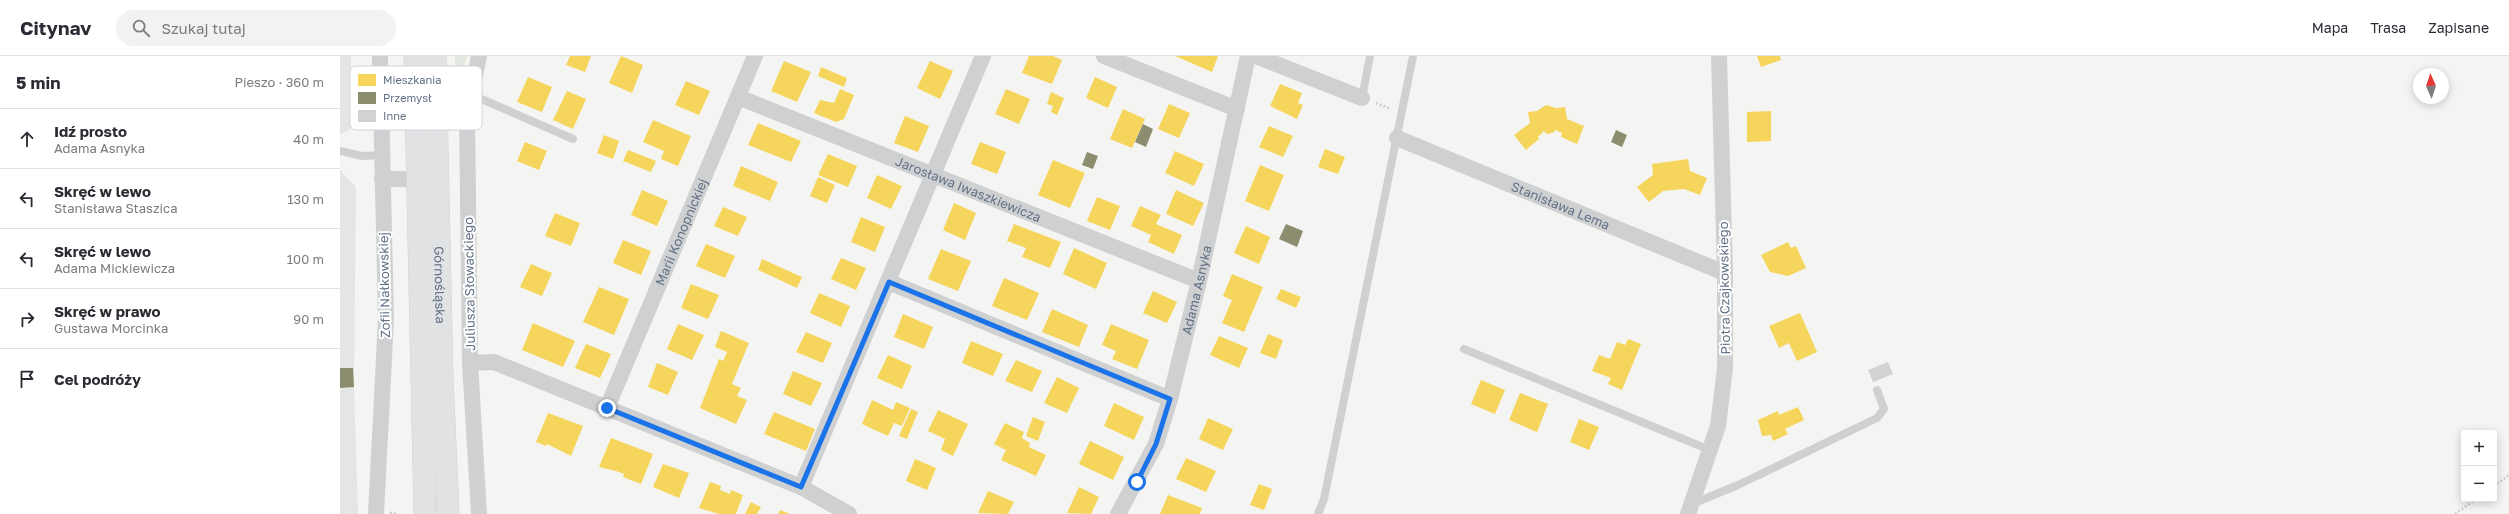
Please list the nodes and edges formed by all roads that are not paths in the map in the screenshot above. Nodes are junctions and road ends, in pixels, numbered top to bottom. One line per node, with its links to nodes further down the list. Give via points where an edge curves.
1 (380, 56): 13 (street, Zofii Nałkowskiej)
2 (415, 56): 14 (main road, Górnośląska)
3 (434, 56): 15 (main road, Górnośląska)
4 (479, 56): 16 (street, Juliusza Słowackiego)
5 (755, 56): 17 (street, Marii Konopnickiej)
6 (983, 56): 29 (street)
7 (1104, 56): 20 (street)
8 (1248, 56): 20 (street, Adama Asnyka)
9 (1256, 56): 18 (street)
10 (1370, 56): 18 (lane)
11 (1413, 56): 25 (lane)
12 (1719, 56): 32 (street, Piotra Czajkowskiego)
13 (380, 66)
14 (415, 66)
15 (434, 66)
16 (477, 66)
17 (738, 96): 29 (street, Jarosława Iwaszkiewicza); 39 (street, Marii Konopnickiej)
18 (1362, 98)
19 (482, 99): 26 (lane)
20 (1237, 109): 34 (street, Adama Asnyka)
21 (381, 130): 28 (street, Zofii Nałkowskiej)
22 (417, 130): 31 (main road, Górnośląska)
23 (436, 130): 45 (main road, Górnośląska)
24 (466, 130): 36 (street, Juliusza Słowackiego)
25 (1397, 138): 32 (street, Stanisława Lema); 49 (lane, via 1324,499)
26 (573, 139)
27 (340, 151): 28 (lane, via 362,156)
28 (382, 156): 30 (street, Zofii Nałkowskiej)
29 (933, 175): 33 (street); 34 (street, Jarosława Iwaszkiewicza)
30 (382, 179): 31 (street); 43 (street, Zofii Nałkowskiej, via 386,319)
31 (418, 179): 44 (main road, Górnośląska)
32 (1725, 273): 40 (street, Piotra Czajkowskiego, via 1725,368 1718,426)
33 (889, 282): 38 (street); 41 (street)
34 (1199, 282): 38 (street, Adama Asnyka)
35 (1464, 350): 40 (lane)
36 (470, 363): 39 (street, via 494,362); 46 (street, Juliusza Słowackiego)
37 (1877, 390): 42 (lane, via 1884,409 1877,418)
38 (1170, 399): 48 (street, Adama Asnyka, via 1156,444)
39 (607, 408): 41 (street)
40 (1710, 450): 42 (street, Piotra Czajkowskiego)
41 (801, 487): 47 (street)
42 (1689, 509)
43 (376, 514)
44 (425, 514)
45 (448, 514)
46 (479, 514)
47 (849, 514)
48 (1118, 514)
49 (1318, 514)

